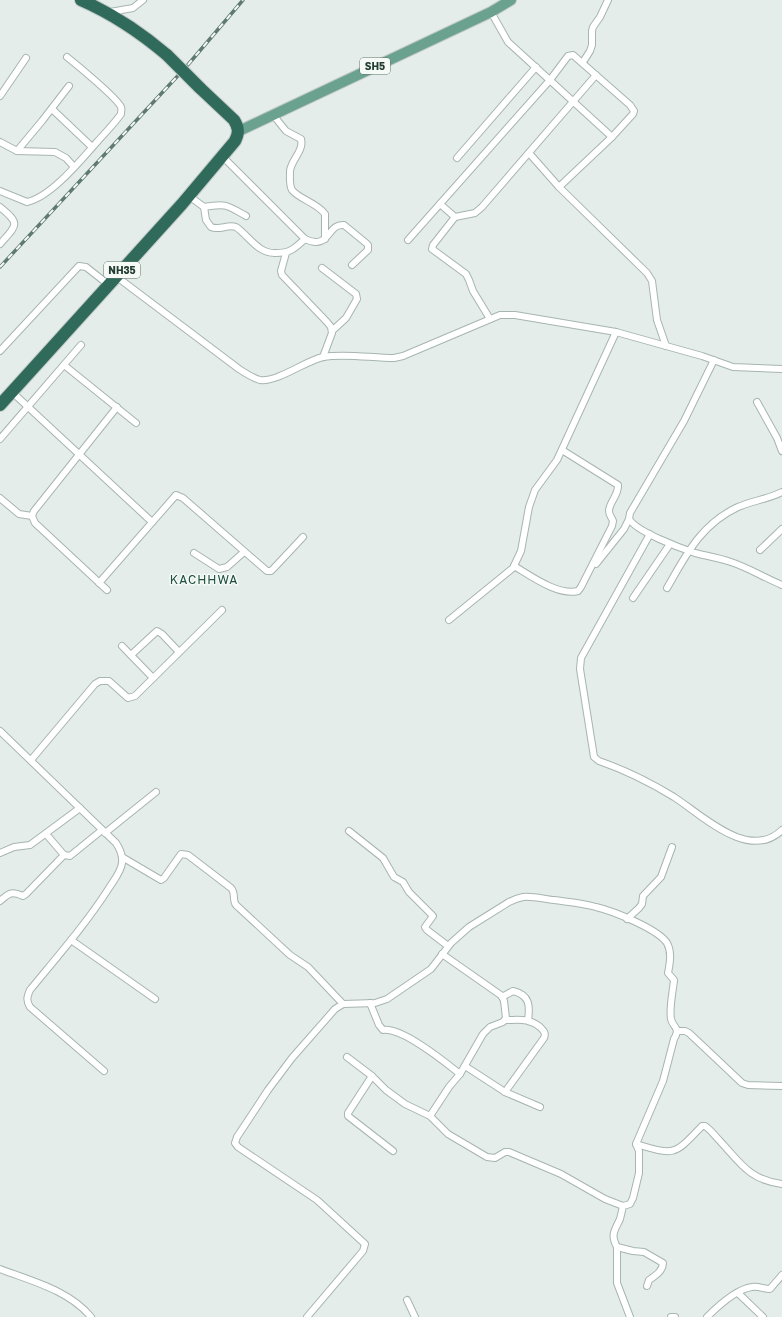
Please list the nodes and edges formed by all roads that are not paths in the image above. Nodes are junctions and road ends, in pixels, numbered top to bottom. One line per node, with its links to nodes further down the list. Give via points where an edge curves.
1 (81, 0): 6 (highway)
2 (143, 0): 6 (street, via 133,8)
3 (511, 0): 5 (main road, SH5)
4 (608, 0): 10 (street, via 593,27 590,51)
5 (500, 3): 7 (main road, SH5)
6 (108, 12): 19 (highway, bridge, via 146,37 167,55 234,120)
7 (491, 12): 11 (street, via 508,42); 18 (main road, SH5)
8 (67, 57): 22 (street, via 120,106 117,119)
9 (26, 58): 15 (street)
10 (583, 62): 12 (street); 13 (street, via 570,54)
11 (536, 67): 13 (street); 26 (street)
12 (596, 75): 16 (street); 20 (street, via 634,111)
13 (550, 80): 16 (street); 31 (street)
14 (69, 86): 17 (street)
15 (0, 96)
16 (573, 101): 20 (street); 24 (street)
17 (52, 109): 22 (street); 23 (street)
18 (274, 116): 19 (main road, SH5); 37 (street, via 286,130 301,139 301,146 290,169 291,187 324,214)
19 (239, 132): 25 (highway, NH35)
20 (612, 137): 28 (street)
21 (0, 142): 23 (street)
22 (92, 147): 27 (street)
23 (17, 151): 27 (street, via 55,152 66,158)
24 (529, 153): 28 (street); 35 (street, via 482,208 475,213)
25 (222, 156): 30 (highway, NH35); 36 (street)
26 (457, 158)
27 (74, 167): 29 (street, via 52,188 30,201 22,201)
28 (559, 187): 48 (street, via 647,273 652,281 657,320)
29 (0, 191)
30 (189, 196): 33 (street); 43 (highway, NH35)
31 (440, 204): 35 (street); 38 (street)
32 (0, 207): 39 (street, via 12,217 15,227)
33 (204, 207): 34 (street, via 226,205); 40 (street, via 206,220 211,227 236,227 263,251 271,254)
34 (246, 216)
35 (455, 217): 44 (street, via 432,249 468,277 472,291)
36 (305, 239): 37 (street, via 318,243); 40 (street)
37 (325, 239): 41 (street, via 337,226 344,225 366,243 368,250)
38 (408, 240)
39 (0, 244)
40 (286, 253): 45 (street, via 282,275)
41 (352, 265)
42 (322, 268): 45 (street, via 357,296 346,318)
43 (113, 281): 49 (street, via 79,266); 50 (street, via 260,380 270,379); 54 (highway, NH35)
44 (490, 319): 46 (street, via 500,315 516,315); 50 (street, via 403,356)
45 (332, 330): 50 (street)
46 (616, 332): 48 (street); 61 (street)
47 (81, 345): 52 (street)
48 (666, 346): 51 (street)
49 (0, 351)
50 (323, 357)
51 (714, 360): 53 (street, via 733,367); 67 (street, via 684,421 630,513)
52 (64, 364): 57 (street); 58 (street)
53 (782, 369)
54 (12, 392): 56 (highway, NH35); 57 (street)
55 (757, 402): 62 (street)
56 (0, 404)
57 (28, 407): 60 (street); 63 (street)
58 (118, 408): 59 (street); 63 (street)
59 (136, 423)
60 (0, 439)
61 (562, 450): 77 (street, via 531,498 522,551); 78 (street, via 619,487 609,509 613,523)
62 (782, 451)
63 (79, 455): 66 (street); 68 (street)
64 (782, 492): 73 (street, via 723,516 704,530)
65 (0, 498): 66 (street, via 19,514)
66 (32, 516): 79 (street, via 32,520)
67 (630, 519): 70 (street); 78 (street, via 624,530)
68 (152, 522): 75 (street, via 176,495 180,496); 79 (street)
69 (782, 529): 74 (street)
70 (650, 534): 72 (street); 94 (street, via 581,658 580,669 594,757 674,797 717,827 737,837 769,839)
71 (303, 537): 75 (street, via 271,571 267,572)
72 (670, 544): 73 (street); 83 (street)
73 (688, 550): 80 (street, via 736,564); 81 (street)
74 (760, 550)
75 (244, 552): 76 (street, via 227,567 219,569)
76 (194, 553)
77 (514, 566): 78 (street, via 551,586 573,592 580,590); 85 (street)
78 (588, 573)
79 (99, 583): 82 (street)
80 (782, 585)
81 (666, 588)
82 (107, 590)
83 (633, 598)
84 (222, 610): 87 (street)
85 (449, 620)
86 (122, 646): 88 (street)
87 (180, 652): 88 (street, via 157,631); 89 (street)
88 (131, 655): 89 (street)
89 (153, 678): 91 (street, via 131,698 109,681 95,684)
90 (0, 731): 91 (street)
91 (31, 760): 93 (street)
92 (156, 792): 95 (street)
93 (80, 808): 95 (street); 97 (street)
94 (782, 830)
95 (104, 831): 100 (street, via 70,856); 101 (street, via 120,850)
96 (349, 831): 105 (street, via 383,858 394,878 403,882 432,916 427,930)
97 (46, 834): 99 (street, via 30,845 14,847); 100 (street)
98 (672, 847): 103 (street, via 661,877 643,896 639,908)
99 (0, 853)
100 (64, 855): 102 (street, via 26,894 23,896 10,893)
101 (122, 857): 104 (street, via 118,873 96,908); 110 (street, via 161,880 181,854 185,853 231,888 236,905 290,955 311,970)
102 (0, 901)
103 (627, 919): 105 (street, via 595,906 522,897 509,902 469,927); 113 (street, via 658,933 669,947 668,973 674,980 671,1018)
104 (71, 940): 108 (street); 116 (street, via 30,990 27,1002)
105 (448, 946): 106 (street)
106 (442, 954): 107 (street); 109 (street, via 428,972 387,999)
107 (502, 997): 111 (street); 112 (street, via 513,991 525,997 529,1005)
108 (155, 999)
109 (370, 1003): 110 (street); 117 (street, via 383,1030 389,1029 419,1043)
110 (343, 1004): 134 (street, via 332,1012 292,1058 268,1090 235,1143 317,1200 365,1244 363,1251)
111 (506, 1020): 112 (street); 115 (street, via 490,1027 483,1034)
112 (528, 1020): 120 (street, via 543,1030 545,1036)
113 (677, 1031): 119 (street, via 689,1033 742,1083); 123 (street, via 663,1081)
114 (347, 1057): 118 (street)
115 (465, 1066): 117 (street); 120 (street)
116 (104, 1071)
117 (460, 1074): 122 (street)
118 (372, 1076): 122 (street, via 405,1104); 124 (street, via 348,1116)
119 (782, 1086)
120 (505, 1092): 121 (street)
121 (540, 1107)
122 (430, 1116): 126 (street, via 448,1134 487,1157 494,1158 509,1152 561,1174 605,1199)
123 (636, 1144): 125 (street, via 672,1152 705,1126 746,1170 765,1181); 126 (street, via 639,1151 639,1174 633,1198 630,1204)
124 (393, 1150)
125 (782, 1184)
126 (623, 1206): 127 (street, via 614,1229 614,1242)
127 (617, 1246): 130 (street, via 644,1252 663,1262 662,1268 649,1280); 136 (street, via 617,1283)
128 (0, 1269): 133 (street, via 58,1292 79,1305)
129 (782, 1275): 131 (street, via 770,1289 753,1286)
130 (647, 1286)
131 (738, 1293): 139 (street); 140 (street)
132 (407, 1300): 135 (street)
133 (91, 1317)
134 (307, 1317)
135 (415, 1317)
136 (630, 1317)
137 (671, 1317): 138 (street)
138 (675, 1317)
139 (707, 1317)
140 (763, 1317)

